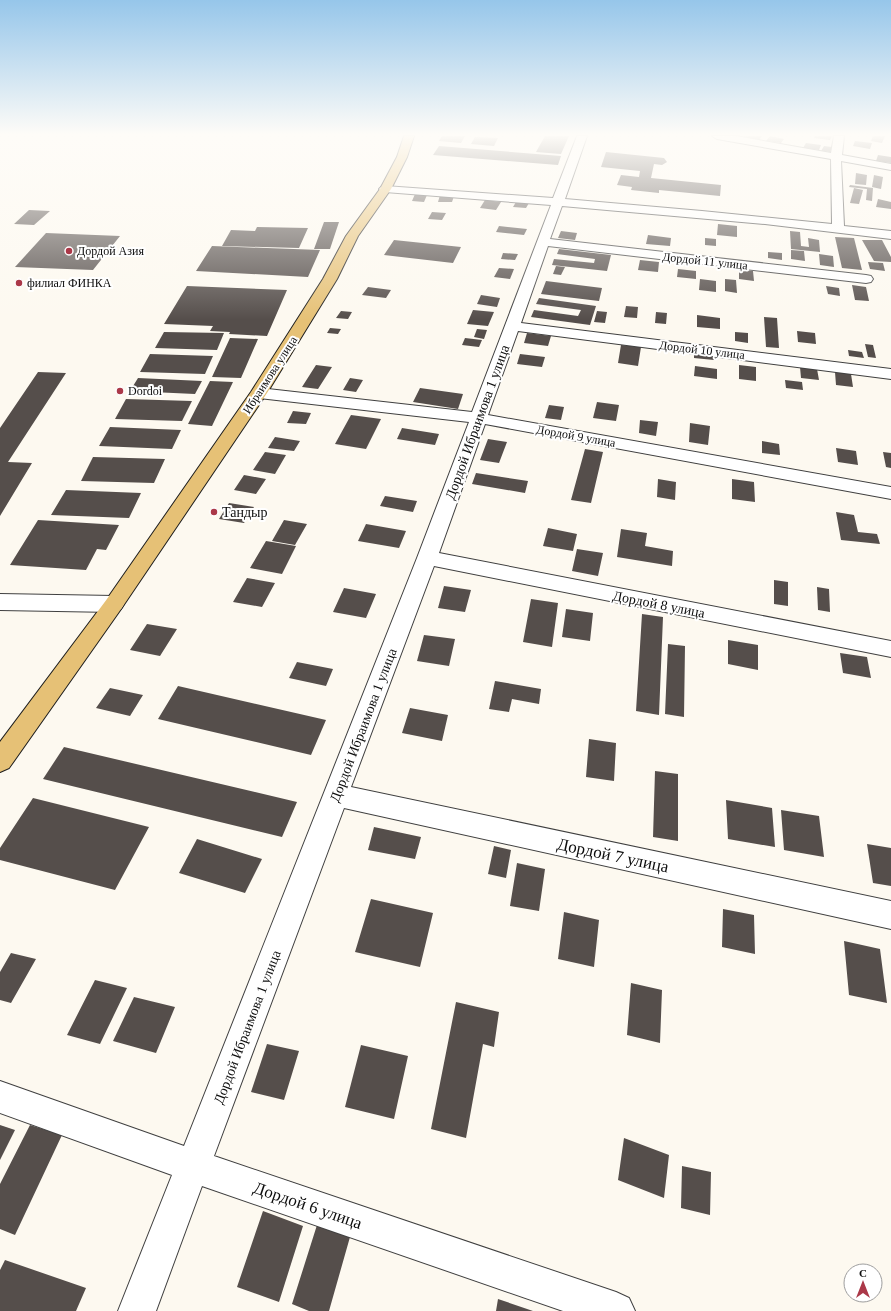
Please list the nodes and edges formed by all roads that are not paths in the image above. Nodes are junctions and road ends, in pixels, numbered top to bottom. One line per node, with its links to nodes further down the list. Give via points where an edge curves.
1 (380, 197): 12 (main road, Ибраимова улица, via 352,236 330,279)
2 (494, 197): 5 (street)
3 (560, 197): 5 (street, Дордой Ибраимова 1 улица)
4 (837, 197): 6 (street)
5 (558, 202): 6 (street); 8 (street, Дордой Ибраимова 1 улица)
6 (838, 228): 7 (street)
7 (891, 235)
8 (544, 242): 9 (street, Дордой 11 улица); 10 (street, Дордой Ибраимова 1 улица)
9 (866, 279)
10 (513, 326): 11 (street, Дордой 10 улица); 13 (street, Дордой Ибраимова 1 улица)
11 (891, 374)
12 (259, 393): 13 (street, Дордой 9 улица); 17 (main road, Ибраимова улица)
13 (479, 418): 14 (street, Дордой 9 улица); 15 (street, Дордой Ибраимова 1 улица)
14 (891, 493)
15 (427, 558): 18 (street, Дордой 8 улица); 20 (street, Дордой Ибраимова 1 улица)
16 (0, 602): 17 (street)
17 (114, 604): 19 (main road, Ибраимова улица)
18 (891, 649)
19 (0, 761)
20 (336, 795): 21 (street, Дордой 7 улица); 23 (street, Дордой Ибраимова 1 улица)
21 (891, 915)
22 (0, 1096): 23 (street, Дордой 6 улица)
23 (194, 1166): 24 (street, Дордой Ибраимова 1 улица); 25 (street, Дордой 6 улица)
24 (137, 1311)
25 (616, 1311)

